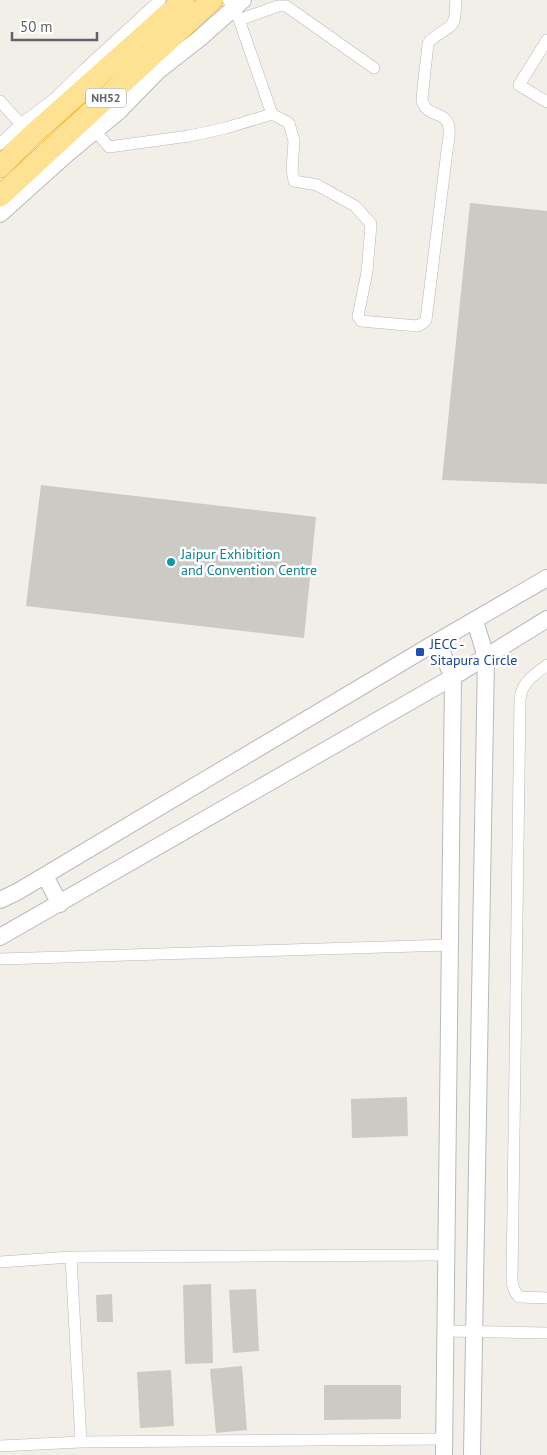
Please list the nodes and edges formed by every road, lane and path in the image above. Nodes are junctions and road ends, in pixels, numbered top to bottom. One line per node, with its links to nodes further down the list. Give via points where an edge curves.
1 (160, 0): 12 (street, via 53,100)
2 (184, 0): 12 (highway, NH52)
3 (212, 0): 11 (highway, NH52)
4 (456, 0): 10 (street, via 454,22 428,44 422,98 426,110 438,114 449,126 424,324 361,321 358,316 367,272 371,224 355,206 317,185 294,180 294,141 289,123)
5 (236, 7): 7 (street, via 286,6); 10 (street); 11 (street, via 158,71 118,110)
6 (547, 40): 9 (street, via 519,85)
7 (374, 68)
8 (0, 102): 12 (street)
9 (547, 102)
10 (272, 114): 11 (street, via 189,136 109,147)
11 (89, 125): 15 (highway, NH52); 16 (street, via 68,153)
12 (26, 130): 13 (street); 14 (highway, NH52)
13 (0, 144)
14 (0, 167)
15 (0, 196)
16 (0, 214)
17 (547, 578): 19 (street)
18 (547, 619): 21 (street)
19 (475, 621): 20 (street); 21 (street)
20 (437, 642): 23 (street); 24 (street)
21 (486, 657): 23 (street); 35 (street)
22 (547, 665): 33 (street, via 526,683 520,699 512,1280 513,1288 520,1297)
23 (453, 677): 26 (street); 28 (street)
24 (45, 876): 25 (street); 26 (street)
25 (0, 900)
26 (60, 904): 27 (street)
27 (0, 937)
28 (450, 945): 29 (street); 30 (street)
29 (0, 959)
30 (446, 1255): 31 (street); 34 (street)
31 (71, 1257): 32 (street); 37 (street)
32 (0, 1262)
33 (547, 1298)
34 (445, 1331): 35 (street); 39 (street)
35 (474, 1332): 36 (street); 40 (street)
36 (547, 1333)
37 (81, 1442): 38 (street); 39 (street)
38 (0, 1446)
39 (444, 1447)
40 (472, 1455)

